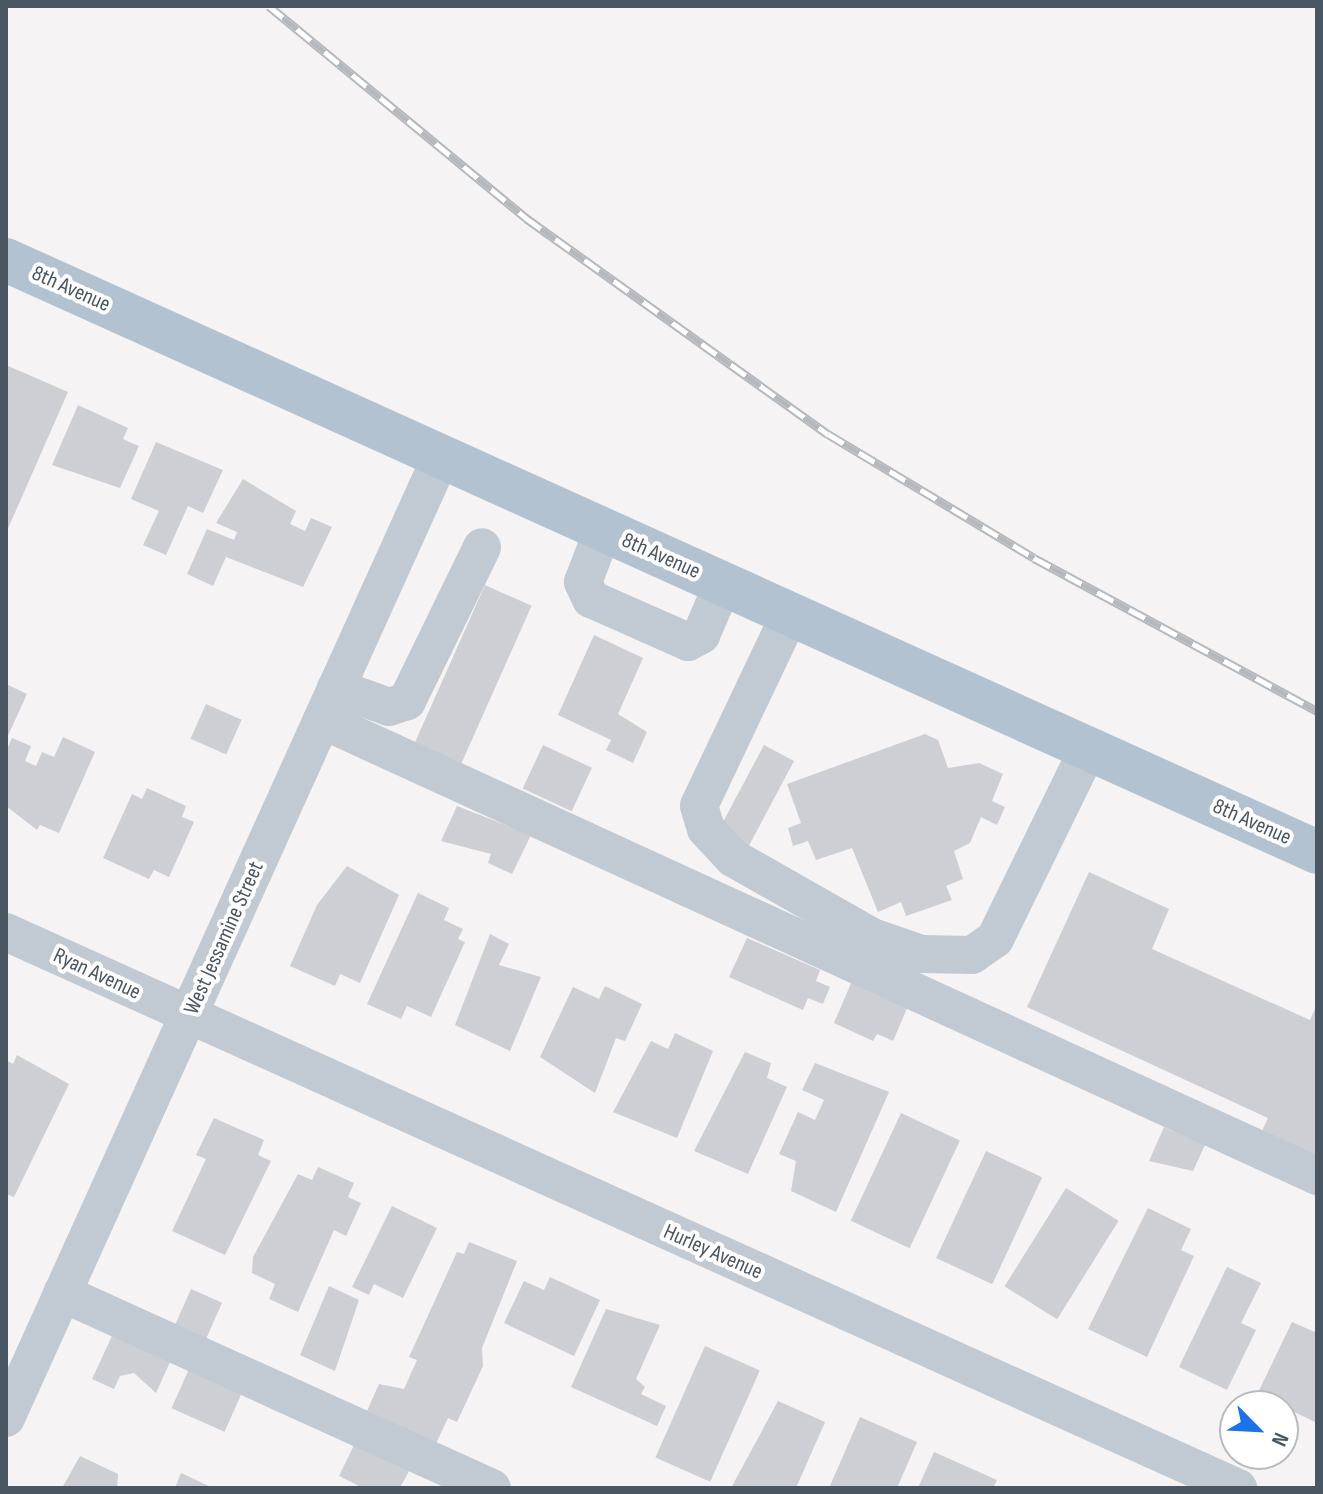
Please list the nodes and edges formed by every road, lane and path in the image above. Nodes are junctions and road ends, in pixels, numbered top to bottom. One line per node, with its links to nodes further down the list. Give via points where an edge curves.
1 (6, 260): 2 (main road, 8th Avenue)
2 (441, 457): 3 (main road, 8th Avenue); 7 (street, West Jessamine Street)
3 (603, 530): 5 (main road, 8th Avenue); 5 (street, via 583,582 591,599 688,642 701,635)
4 (482, 547): 7 (street, via 407,701 389,707)
5 (723, 584): 6 (main road, 8th Avenue)
6 (790, 614): 8 (main road, 8th Avenue); 8 (street, via 699,806 706,829 733,858 872,937 946,955 972,955 995,939)
7 (329, 704): 11 (street, West Jessamine Street); 12 (street)
8 (1088, 749): 9 (main road, 8th Avenue)
9 (1317, 852)
10 (6, 932): 11 (street, Ryan Avenue)
11 (189, 1016): 13 (street, West Jessamine Street); 16 (street, Hurley Avenue)
12 (1317, 1176)
13 (62, 1293): 14 (street, West Jessamine Street); 15 (street)
14 (6, 1418)
15 (492, 1488)
16 (1238, 1488)

